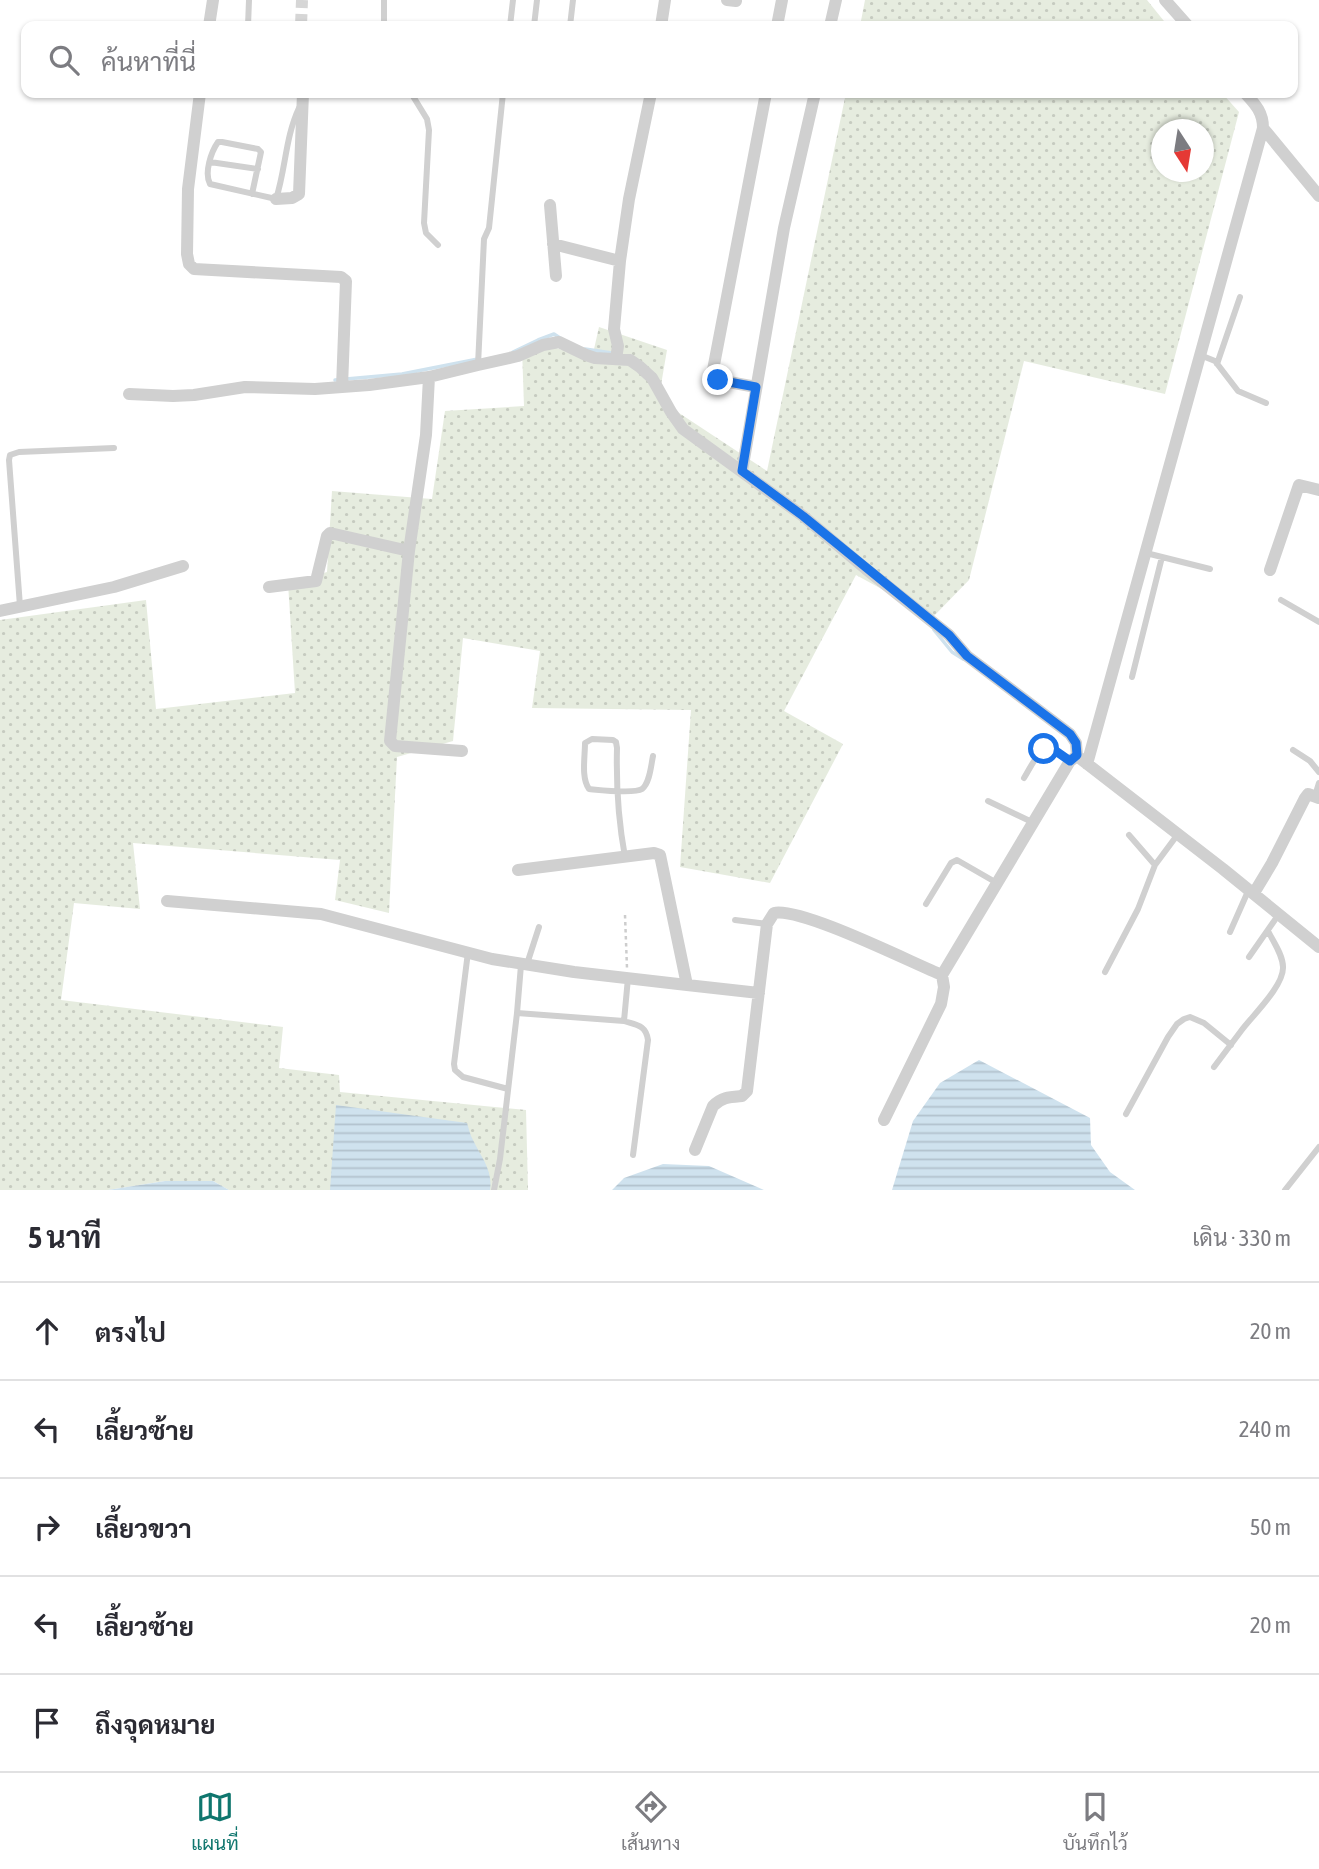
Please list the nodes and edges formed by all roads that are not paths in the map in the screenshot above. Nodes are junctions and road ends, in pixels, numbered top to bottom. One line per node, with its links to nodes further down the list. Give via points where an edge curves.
1 (213, 0): 11 (street)
2 (249, 0): 12 (lane)
3 (384, 0): 13 (lane)
4 (513, 0): 14 (lane)
5 (537, 0): 15 (lane)
6 (573, 0): 16 (lane)
7 (665, 0): 17 (street)
8 (782, 0): 18 (street)
9 (836, 0): 19 (street)
10 (1165, 0): 20 (street)
11 (210, 21)
12 (248, 21)
13 (383, 21)
14 (511, 21)
15 (535, 21)
16 (570, 21)
17 (662, 21)
18 (778, 21)
19 (831, 21)
20 (1184, 21)
21 (199, 98): 47 (street, via 188,189 189,264 194,270 346,281)
22 (302, 98): 35 (lane, via 292,123)
23 (303, 98): 35 (street, via 299,194)
24 (414, 98): 38 (lane, via 429,130 424,223 426,233)
25 (502, 98): 44 (lane, via 489,228 484,239)
26 (650, 98): 39 (street)
27 (765, 98): 48 (street, via 713,370 718,380)
28 (814, 98): 48 (street)
29 (1250, 98): 30 (street, via 1259,108)
30 (1263, 128): 34 (street); 43 (street)
31 (210, 162): 32 (lane); 32 (lane, via 215,146 222,142 258,149); 33 (lane, via 210,184)
32 (258, 169): 33 (lane)
33 (252, 194): 35 (lane)
34 (1319, 196)
35 (276, 199)
36 (550, 205): 37 (street)
37 (553, 244): 39 (street); 40 (street)
38 (438, 245)
39 (620, 261): 42 (street, via 614,329)
40 (556, 276)
41 (1240, 297): 45 (lane)
42 (617, 354): 44 (street, via 596,358 555,342 518,356); 52 (street, via 647,371 683,429)
43 (1200, 355): 45 (lane); 55 (street)
44 (478, 360): 46 (street)
45 (1217, 364): 50 (lane, via 1238,391)
46 (429, 377): 47 (street); 54 (street)
47 (342, 383): 49 (street, via 314,389 245,387 194,395)
48 (756, 387): 52 (street)
49 (129, 394)
50 (1266, 403)
51 (114, 448): 62 (lane, via 10,456)
52 (743, 465): 69 (street, via 949,635 967,656 1070,734)
53 (1319, 490): 59 (street, via 1299,485)
54 (410, 551): 60 (street, via 330,533 316,581); 67 (street, via 390,741 395,746)
55 (1146, 553): 56 (lane); 69 (street)
56 (1162, 557): 58 (lane); 65 (lane)
57 (183, 566): 62 (street)
58 (1210, 569)
59 (1270, 570)
60 (269, 587)
61 (1282, 600): 64 (lane)
62 (20, 608): 63 (street)
63 (0, 611)
64 (1319, 622)
65 (1132, 677)
66 (1293, 750): 70 (lane)
67 (462, 751)
68 (653, 756): 73 (lane, via 642,789)
69 (1078, 760): 71 (lane, via 1050,747 1044,749); 76 (street); 77 (street)
70 (1319, 772)
71 (1024, 778)
72 (1319, 783): 74 (lane)
73 (616, 790): 73 (lane, via 616,743 587,740 586,787); 79 (lane)
74 (1317, 797): 83 (street, via 1308,794 1305,798 1272,863)
75 (988, 801): 76 (lane)
76 (1032, 822): 82 (street)
77 (1178, 834): 80 (lane); 83 (street)
78 (1129, 835): 80 (lane)
79 (625, 857): 81 (street); 99 (street, via 660,855)
80 (1155, 865): 96 (lane)
81 (518, 870)
82 (997, 883): 85 (lane, via 957,860); 97 (street)
83 (1251, 891): 86 (street); 91 (lane)
84 (167, 901): 93 (street, via 321,914)
85 (926, 904)
86 (1279, 914): 90 (lane); 92 (street)
87 (735, 920): 88 (lane)
88 (767, 924): 97 (street, via 779,912 805,918); 100 (street)
89 (539, 927): 95 (lane)
90 (1268, 931): 94 (lane); 103 (lane, via 1279,952 1282,976)
91 (1230, 932)
92 (1319, 947)
93 (468, 953): 95 (street); 105 (lane, via 455,1070 463,1077)
94 (1249, 957)
95 (524, 963): 98 (street); 101 (lane)
96 (1105, 972)
97 (942, 975): 107 (street, via 941,1004)
98 (628, 978): 99 (street); 102 (lane)
99 (687, 985): 100 (street)
100 (759, 993): 109 (street, via 747,1091 713,1106)
101 (517, 1013): 102 (lane); 105 (lane)
102 (624, 1021): 110 (lane, via 643,1027 648,1040)
103 (1231, 1045): 104 (lane); 106 (lane, via 1204,1023 1184,1019 1168,1037)
104 (1214, 1067)
105 (508, 1089): 111 (lane)
106 (1126, 1114)
107 (884, 1121)
108 (1319, 1147): 112 (lane)
109 (695, 1150)
110 (633, 1155)
111 (494, 1190)
112 (1285, 1190)

